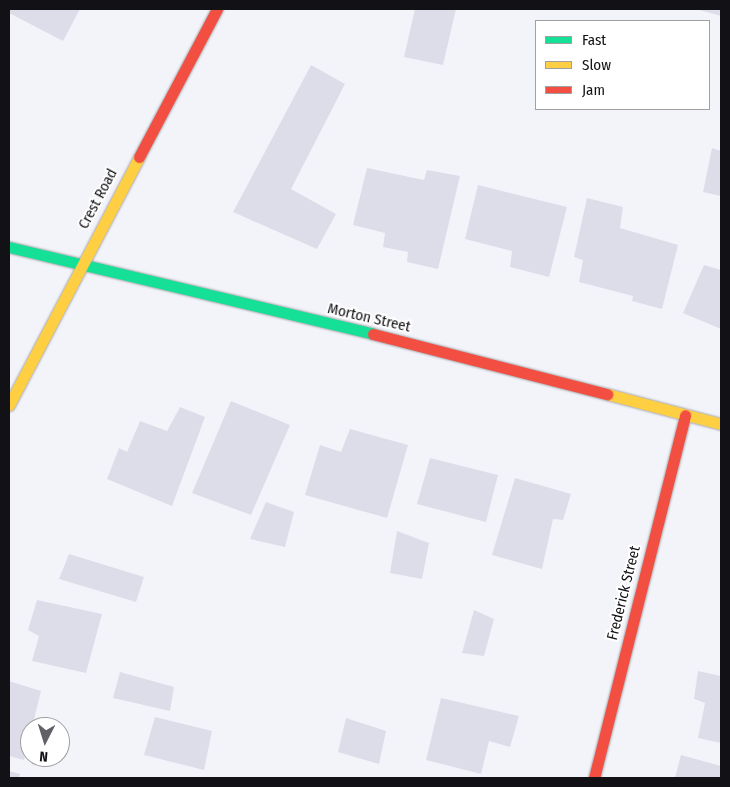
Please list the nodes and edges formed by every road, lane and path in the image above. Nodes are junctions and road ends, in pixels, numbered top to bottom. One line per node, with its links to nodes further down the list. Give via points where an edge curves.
1 (217, 9): 3 (street, Crest Road)
2 (9, 247): 3 (street, Morton Street)
3 (80, 264): 4 (street, Crest Road); 5 (street, Morton Street, via 450,352)
4 (9, 405)
5 (685, 415): 6 (street, Morton Street); 7 (street, Frederick Street)
6 (721, 424)
7 (594, 778)

